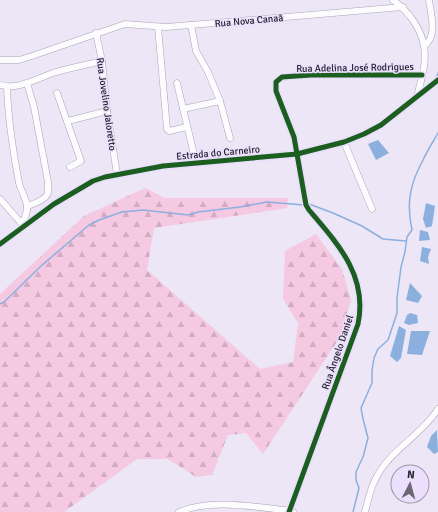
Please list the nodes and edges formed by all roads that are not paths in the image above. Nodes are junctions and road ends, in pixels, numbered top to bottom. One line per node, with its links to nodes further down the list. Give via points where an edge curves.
1 (393, 0): 3 (street)
2 (429, 0): 7 (street, via 434,28 431,39)
3 (403, 7): 4 (street, Rua Nova Canaã); 7 (street, via 417,27)
4 (191, 25): 5 (street, Rua Nova Canaã); 19 (street, via 196,51)
5 (158, 27): 6 (street, Rua Nova Canaã, via 129,23); 23 (street, via 167,129 169,131)
6 (96, 34): 8 (street, Rua Nova Canaã, via 19,60); 9 (street, Rua Jovelino Jaloretto)
7 (424, 46): 10 (street)
8 (0, 60)
9 (102, 61): 13 (street, via 54,73); 21 (street, Rua Jovelino Jaloretto)
10 (422, 75): 16 (street, Rua Adelina José Rodrigues, via 282,77 276,82); 18 (street)
11 (438, 80): 18 (street, Estrada do Carneiro)
12 (177, 83): 20 (street)
13 (27, 84): 15 (street); 31 (street, via 34,107 48,193 39,201)
14 (0, 85): 15 (street)
15 (7, 87): 31 (street, via 11,141)
16 (276, 91): 26 (street, Rua Ângelo Daniel, via 294,137)
17 (57, 93): 22 (street)
18 (417, 96): 25 (street, Estrada do Carneiro, via 381,126)
19 (220, 101): 20 (street); 24 (street)
20 (183, 109): 23 (street)
21 (107, 111): 22 (street); 29 (street, Rua Jovelino Jaloretto)
22 (68, 121): 28 (street, via 81,161)
23 (188, 127): 27 (street)
24 (230, 138)
25 (344, 142): 26 (street, Estrada do Carneiro); 32 (street)
26 (297, 154): 27 (street, Estrada do Carneiro); 37 (street, Rua Ângelo Daniel, via 306,205 339,245 348,261 357,284 360,311 356,329)
27 (196, 162): 29 (street, Estrada do Carneiro)
28 (70, 167)
29 (117, 174): 33 (street, Estrada do Carneiro, via 93,182)
30 (0, 199): 33 (street)
31 (27, 206): 33 (street)
32 (372, 208)
33 (22, 226): 34 (street, Estrada do Carneiro)
34 (0, 244)
35 (438, 409): 38 (street, via 432,419 393,454 380,471 372,485)
36 (179, 512): 37 (street, via 197,506 224,505)
37 (291, 512)
38 (366, 512)

